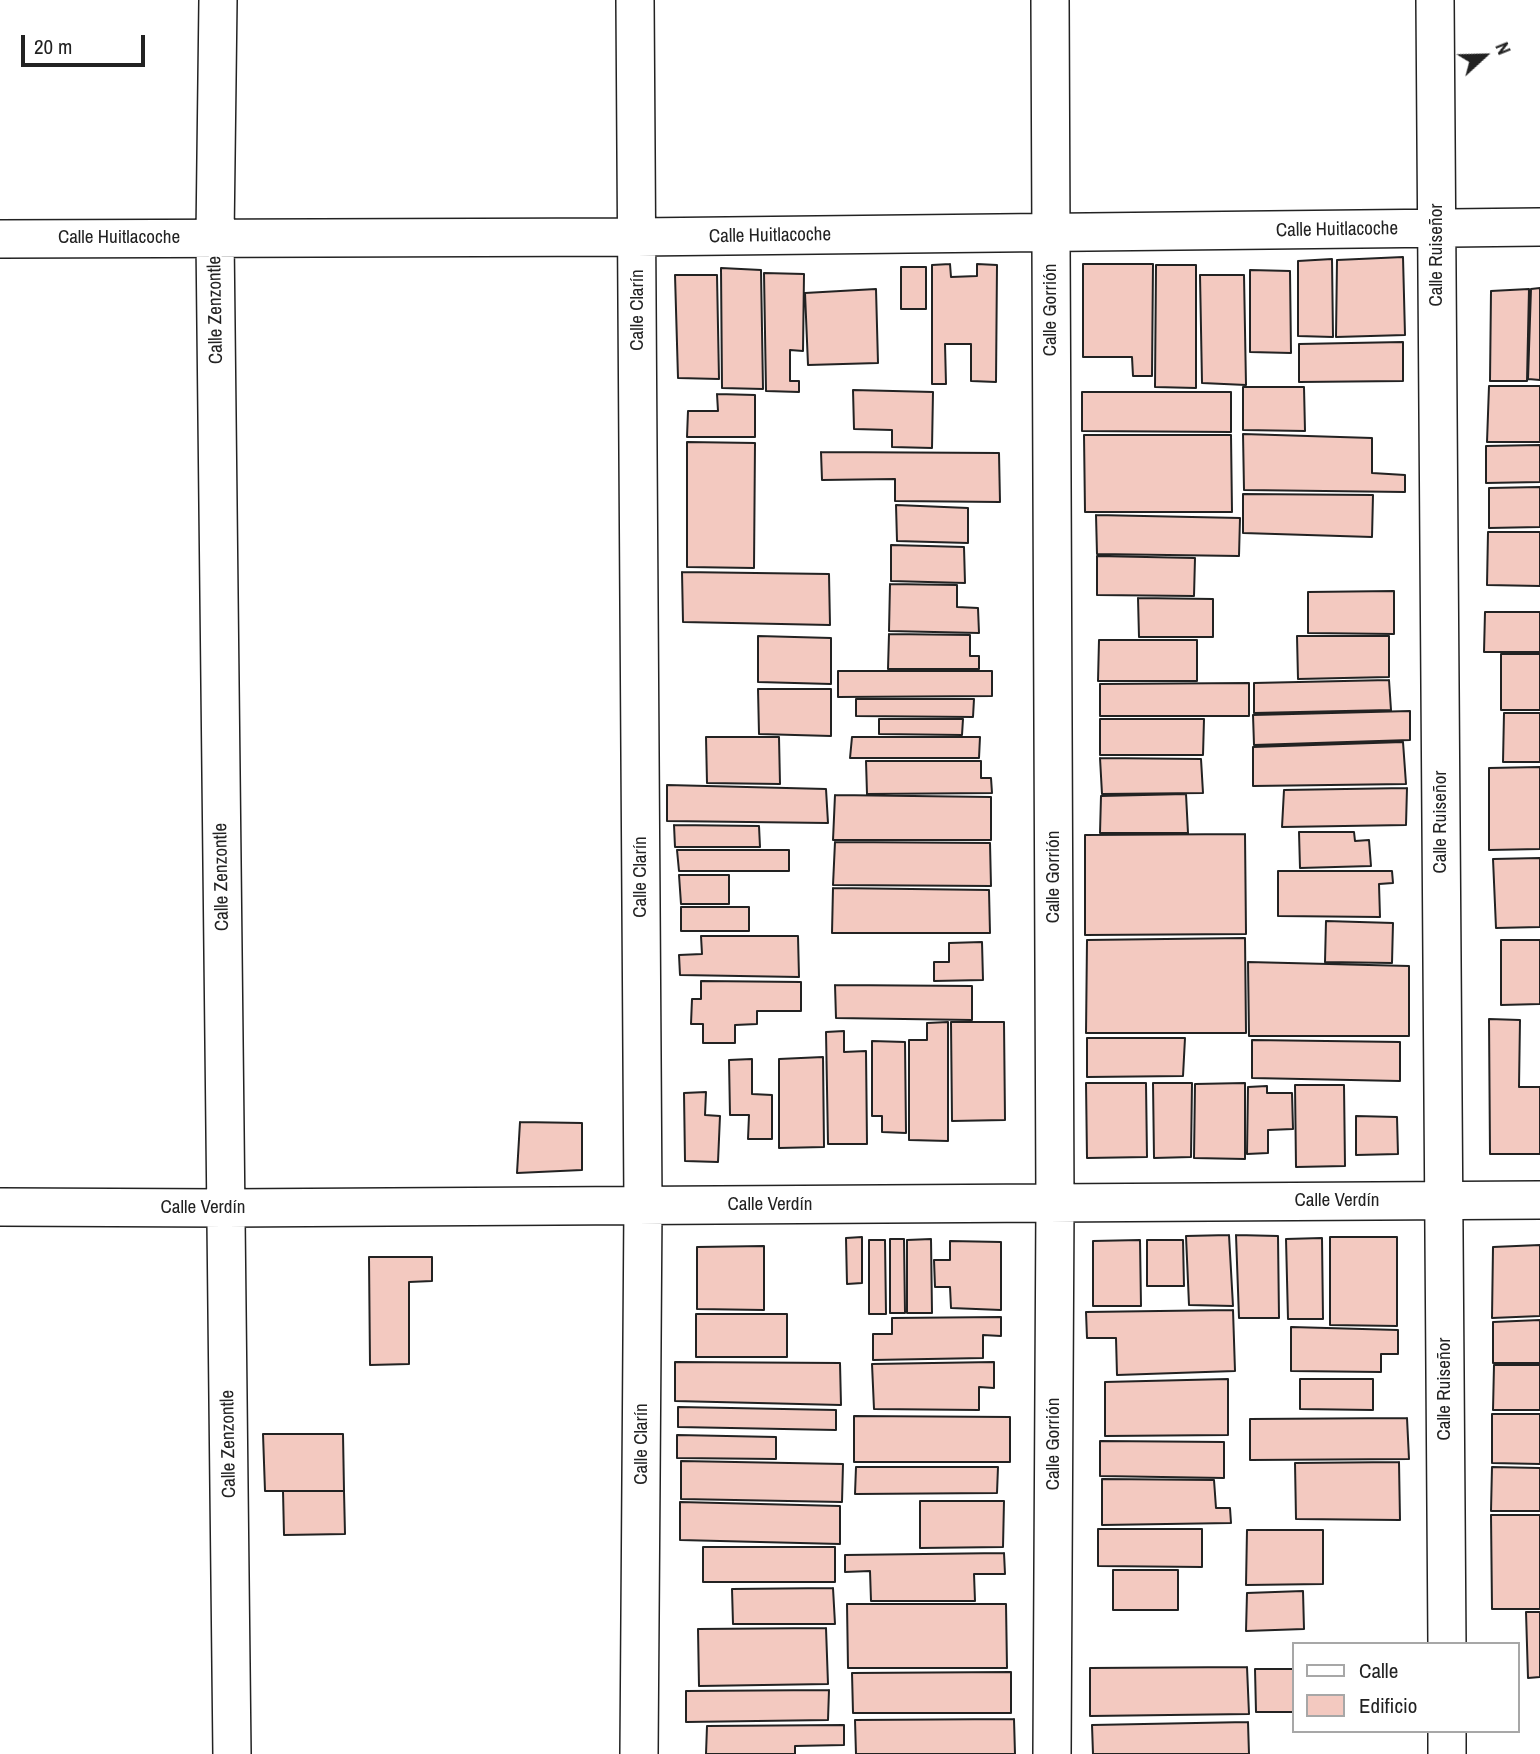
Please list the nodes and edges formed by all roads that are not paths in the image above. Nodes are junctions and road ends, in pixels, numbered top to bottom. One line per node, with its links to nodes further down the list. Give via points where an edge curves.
1 (218, 0): 8 (street, Calle Zenzontle)
2 (635, 0): 9 (street, Calle Clarín)
3 (1050, 0): 7 (street, Calle Gorrión)
4 (1435, 0): 6 (street, Calle Ruiseñor)
5 (1540, 228): 6 (street, Calle Huitlacoche)
6 (1436, 229): 7 (street, Calle Huitlacoche); 11 (street, Calle Ruiseñor)
7 (1051, 232): 9 (street, Calle Huitlacoche); 13 (street, Calle Gorrión)
8 (215, 237): 9 (street, Calle Huitlacoche); 10 (street, Calle Huitlacoche); 16 (street, Calle Zenzontle)
9 (637, 237): 14 (street, Calle Clarín)
10 (0, 239)
11 (1443, 1200): 12 (street, Calle Verdín); 13 (street, Calle Verdín); 17 (street, Calle Ruiseñor)
12 (1540, 1200)
13 (1055, 1203): 14 (street, Calle Verdín); 21 (street, Calle Gorrión)
14 (643, 1205): 16 (street, Calle Verdín); 20 (street, Calle Clarín)
15 (0, 1207): 16 (street, Calle Verdín)
16 (226, 1208): 19 (street, Calle Zenzontle)
17 (1447, 1642)
18 (1447, 1733): 22 (street)
19 (232, 1754)
20 (639, 1754)
21 (1052, 1754)
22 (1447, 1754)

